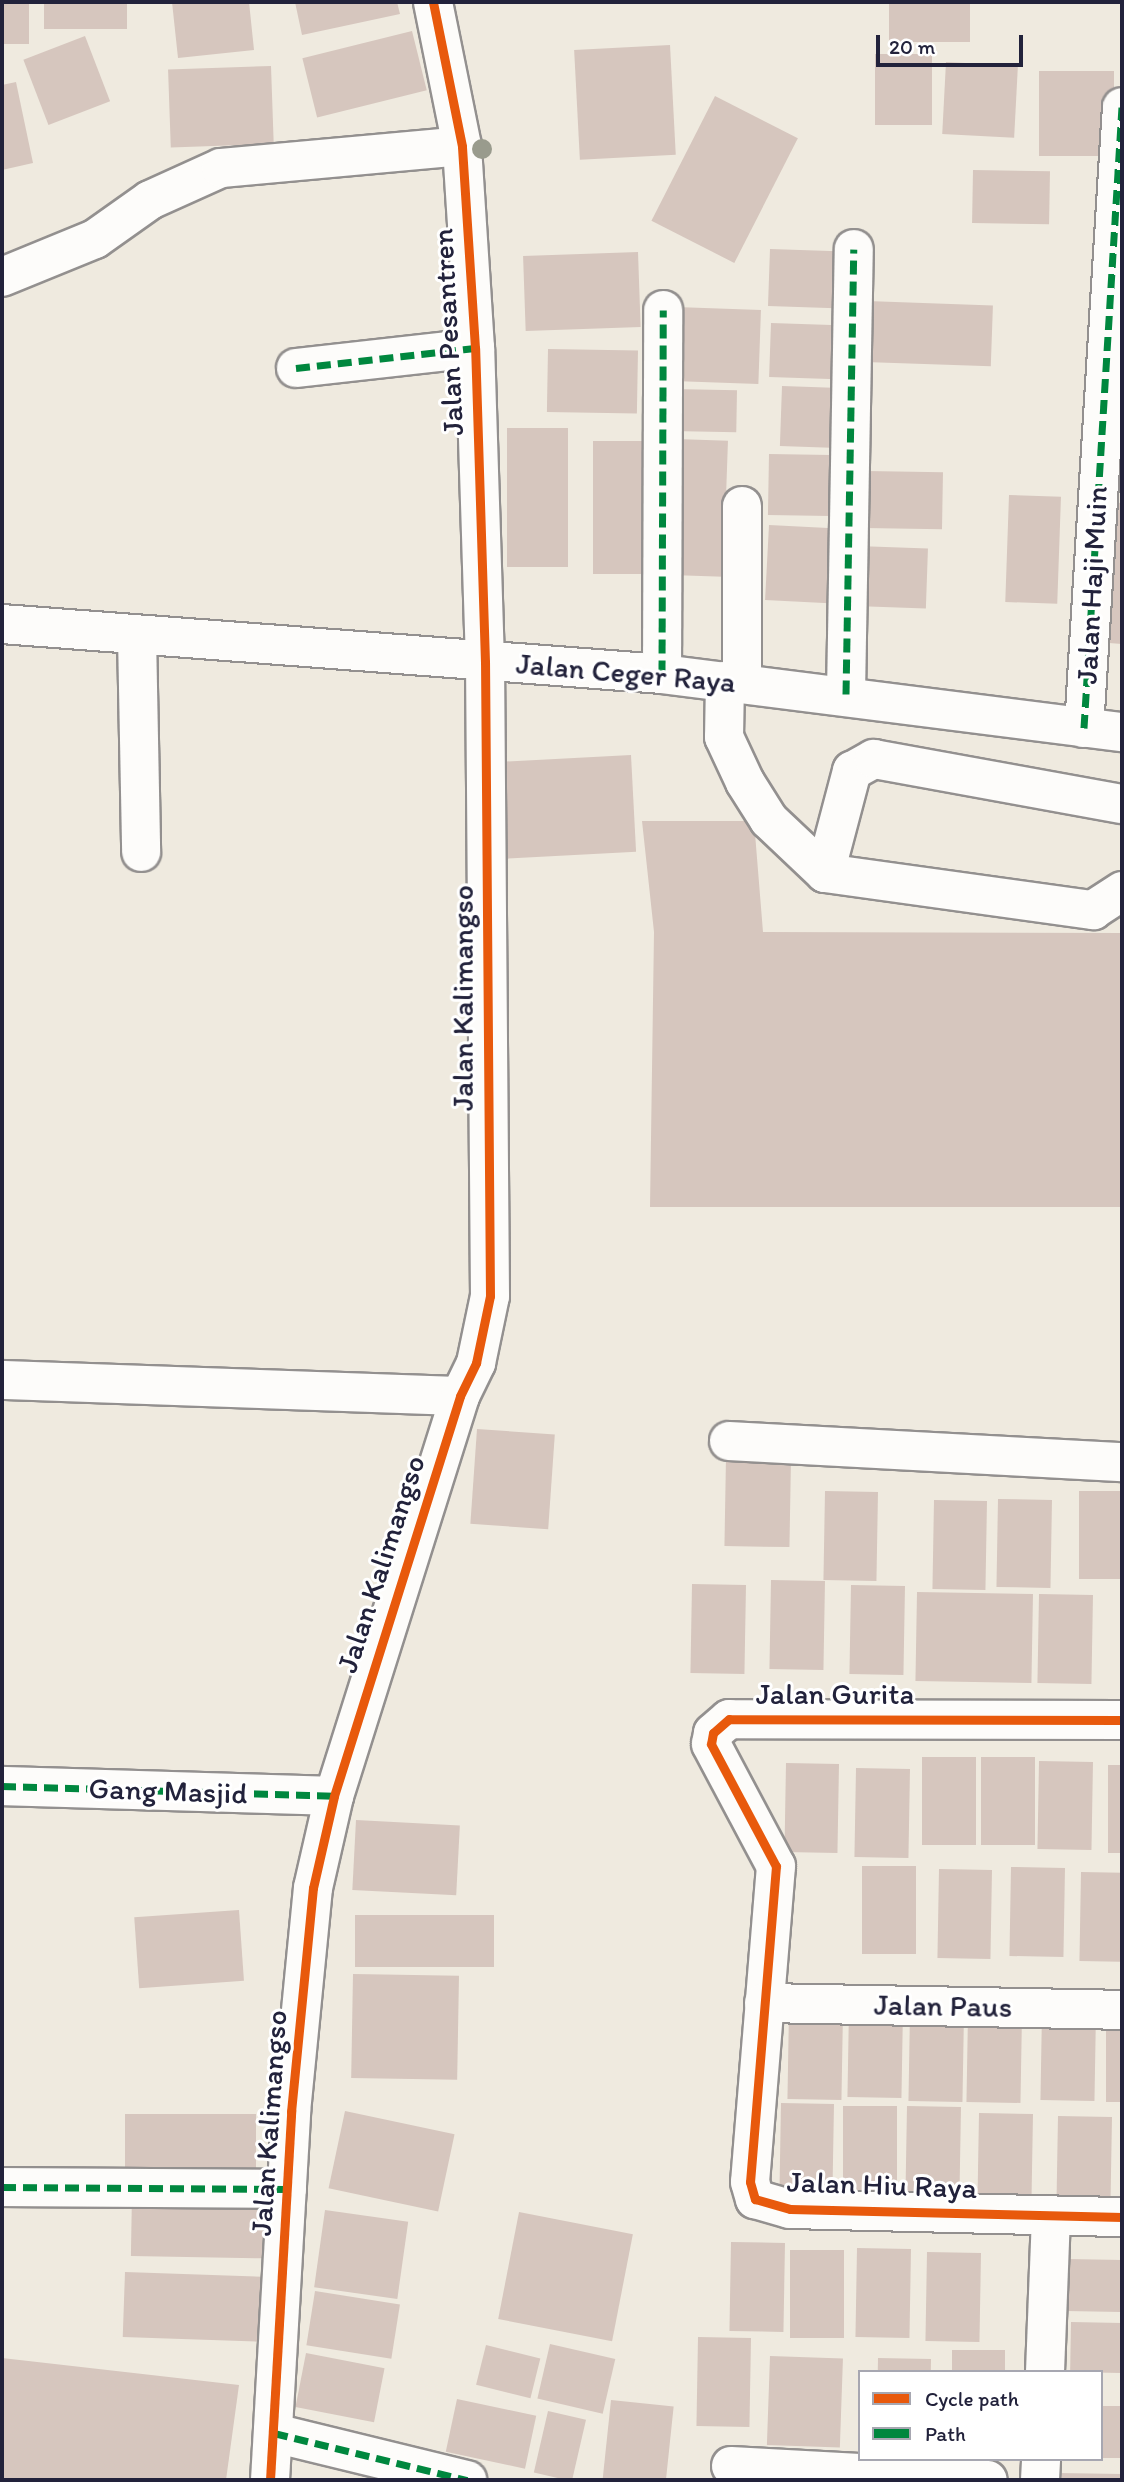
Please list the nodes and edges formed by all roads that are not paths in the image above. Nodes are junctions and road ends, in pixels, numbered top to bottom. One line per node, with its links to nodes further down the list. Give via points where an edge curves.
1 (433, 2): 3 (street, Jalan Pesantren)
2 (1122, 107): 16 (street, Jalan Haji Muin)
3 (462, 146): 5 (street, via 221,168 150,200 95,239); 7 (street, Jalan Pesantren)
4 (854, 249): 15 (street)
5 (2, 277)
6 (663, 310): 13 (street)
7 (475, 348): 8 (street); 12 (street, Jalan Pesantren)
8 (296, 368)
9 (742, 506): 14 (street)
10 (2, 624): 11 (street, Jalan Ceger Raya)
11 (137, 635): 12 (street, Jalan Ceger Raya); 19 (street)
12 (485, 662): 13 (street, Jalan Ceger Raya); 23 (street, Jalan Kalimangso, via 490,1296 487,1329)
13 (662, 674): 14 (street, Jalan Ceger Raya)
14 (734, 682): 15 (street, Jalan Ceger Raya); 20 (street, via 724,737 745,782 769,820)
15 (846, 694): 16 (street, Jalan Ceger Raya)
16 (1084, 728): 17 (street, Jalan Ceger Raya)
17 (1122, 732)
18 (1122, 804): 20 (street, via 874,760 852,771)
19 (141, 852)
20 (825, 873): 21 (street, via 1093,910)
21 (1122, 891)
22 (2, 1381): 23 (street)
23 (460, 1396): 28 (street, Jalan Kalimangso)
24 (729, 1441): 25 (street)
25 (1122, 1462)
26 (1122, 1720): 29 (street, Jalan Gurita, via 748,1718 721,1725 712,1744 776,1866)
27 (2, 1786): 28 (street, Gang Masjid)
28 (334, 1796): 32 (street, Jalan Kalimangso, via 313,1888)
29 (764, 2003): 30 (street, Jalan Paus); 33 (street, Jalan Hiu Raya, via 750,2182 755,2199 790,2209)
30 (1122, 2010)
31 (2, 2187): 32 (street)
32 (287, 2189): 36 (street, Jalan Kalimangso)
33 (1051, 2215): 34 (street, Jalan Hiu Raya); 35 (street)
34 (1122, 2217)
35 (1045, 2370)
36 (274, 2433): 39 (street, Jalan Kalimangso); 40 (street)
37 (1041, 2461): 42 (street)
38 (731, 2466): 41 (street)
39 (270, 2480)
40 (467, 2480)
41 (988, 2480)
42 (1040, 2480)

